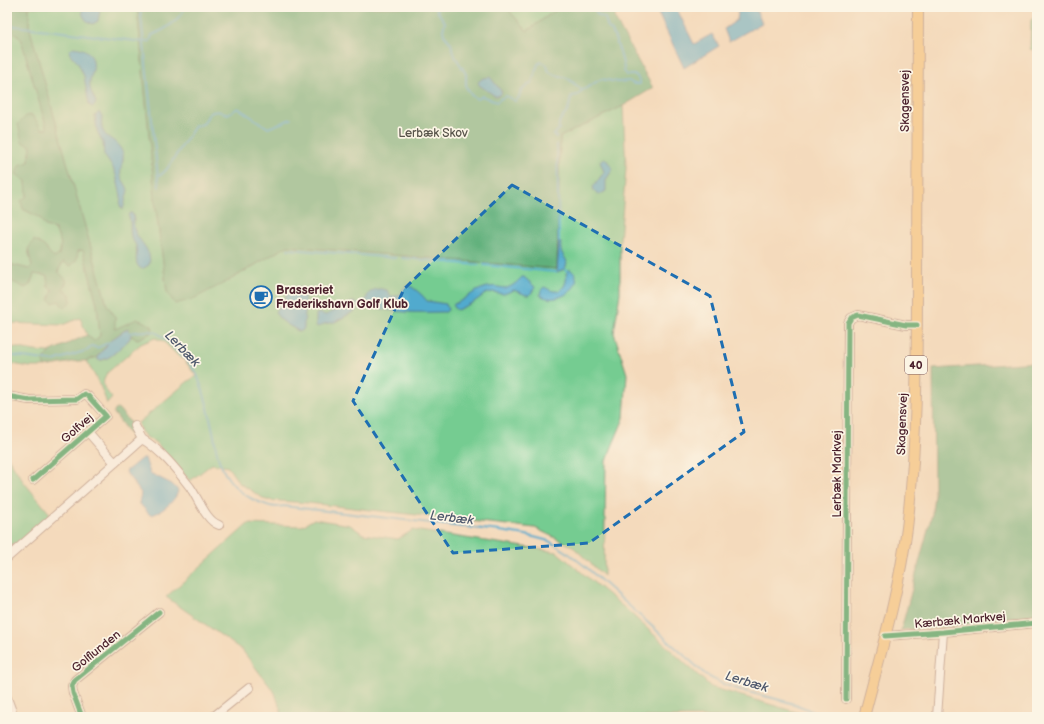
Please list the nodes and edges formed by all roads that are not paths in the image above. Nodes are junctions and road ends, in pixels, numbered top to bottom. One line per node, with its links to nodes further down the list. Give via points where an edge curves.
1 (918, 7): 2 (main road, Skagensvej / 40)
2 (917, 325): 14 (main road, Skagensvej / 40, via 912,476 903,553); 17 (street, Lerbæk Markvej, via 858,315 851,318 848,323)
3 (7, 396): 5 (street, Golfvej, via 29,400 77,399 84,394 106,416)
4 (135, 426): 6 (street)
5 (88, 432): 7 (street, Golfvej); 8 (street, Golfvej)
6 (142, 439): 7 (street); 9 (street, via 163,456 190,487 205,513 214,524)
7 (115, 462): 10 (street)
8 (33, 480)
9 (219, 525)
10 (7, 558)
11 (159, 612): 19 (street, Golflunden, via 75,680 72,686 73,693)
12 (1037, 623): 13 (street, Kærbæk Markvej)
13 (943, 632): 14 (street, Kærbæk Markvej); 22 (street, Kærbæk Markvej)
14 (885, 636): 21 (main road, Skagensvej / 40)
15 (249, 688): 20 (street)
16 (7, 698): 18 (street)
17 (846, 699)
18 (14, 717)
19 (82, 717)
20 (213, 717)
21 (864, 717)
22 (937, 717)

